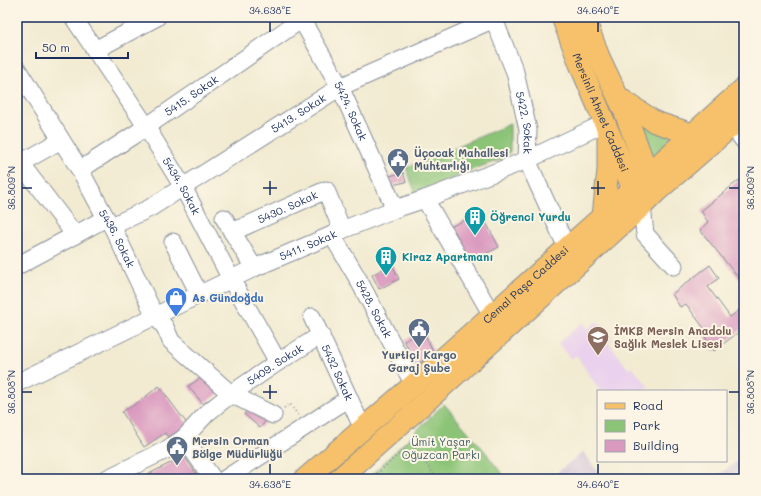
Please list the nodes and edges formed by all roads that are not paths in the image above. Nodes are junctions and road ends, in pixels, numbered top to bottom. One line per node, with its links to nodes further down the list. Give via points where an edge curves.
1 (73, 17): 7 (street, 5434. Sokak)
2 (157, 17): 7 (street)
3 (562, 17): 13 (main road, Mersinli Ahmet Caddesi)
4 (584, 17): 12 (main road, Mersinli Ahmet Caddesi)
5 (301, 18): 9 (street, 5424. Sokak); 14 (street, 5415. Sokak)
6 (493, 18): 9 (street, 5413. Sokak); 18 (street, 5422. Sokak, via 515,72 528,130)
7 (95, 50): 14 (street, 5434. Sokak)
8 (17, 68): 11 (street, 5436. Sokak)
9 (340, 87): 22 (street, 5413. Sokak); 25 (street, 5424. Sokak)
10 (744, 88): 16 (main road, Cemal Paşa Caddesi)
11 (22, 89): 17 (street, 5436. Sokak)
12 (618, 97): 16 (main road, via 655,122); 21 (main road, Mersinli Ahmet Caddesi)
13 (606, 126): 18 (street, 5411. Sokak); 23 (main road, Mersinli Ahmet Caddesi); 26 (main road, via 608,170)
14 (146, 127): 20 (street, 5415. Sokak); 22 (street, 5434. Sokak)
15 (740, 127): 21 (main road, Cemal Paşa Caddesi)
16 (692, 134): 21 (main road, Cemal Paşa Caddesi)
17 (61, 140): 19 (street); 20 (street, 5436. Sokak)
18 (527, 160): 24 (street, 5411. Sokak); 31 (street, 5422. Sokak)
19 (19, 164): 29 (street)
20 (80, 170): 27 (street, 5436. Sokak)
21 (652, 182): 23 (main road, Cemal Paşa Caddesi)
22 (183, 187): 27 (street, 5413. Sokak, via 150,208); 35 (street, 5434. Sokak)
23 (637, 197): 26 (main road, Cemal Paşa Caddesi); 33 (street, via 645,234); 53 (main road, Cemal Paşa Caddesi, via 436,393)
24 (425, 199): 25 (street, 5411. Sokak); 37 (street)
25 (395, 209): 28 (street, 5411. Sokak)
26 (603, 216): 31 (main road, Cemal Paşa Caddesi)
27 (109, 222): 29 (street, 5413. Sokak); 38 (street, 5436. Sokak)
28 (337, 233): 34 (street, 5411. Sokak); 34 (street, 5430. Sokak, via 326,190 228,225); 43 (street, 5428. Sokak, via 358,279)
29 (75, 235): 32 (street, 5413. Sokak)
30 (173, 242): 36 (street)
31 (567, 248): 37 (main road, Cemal Paşa Caddesi)
32 (17, 266)
33 (674, 266)
34 (254, 268): 35 (street, 5411. Sokak)
35 (231, 279): 36 (street, 5411. Sokak); 41 (street, 5434. Sokak)
36 (199, 294): 38 (street, 5411. Sokak)
37 (492, 315): 43 (main road, Cemal Paşa Caddesi)
38 (155, 316): 42 (street, 5411. Sokak); 44 (street, 5436. Sokak, via 165,327 171,341)
39 (312, 317): 40 (street, 5432 Sokak)
40 (321, 335): 41 (street, 5409. Sokak); 45 (street, 5432 Sokak)
41 (278, 362): 44 (street, 5409. Sokak)
42 (17, 383)
43 (414, 384): 47 (main road, Cemal Paşa Caddesi)
44 (231, 394): 46 (street, 5409. Sokak); 48 (street, 5409. Sokak, via 207,412)
45 (349, 398): 47 (street, 5432 Sokak); 51 (street)
46 (273, 415)
47 (363, 429): 52 (main road, Cemal Paşa Caddesi)
48 (184, 438): 49 (street, 5409. Sokak, via 166,450); 50 (street)
49 (106, 479)
50 (213, 479)
51 (225, 479)
52 (305, 479)
53 (339, 479)

